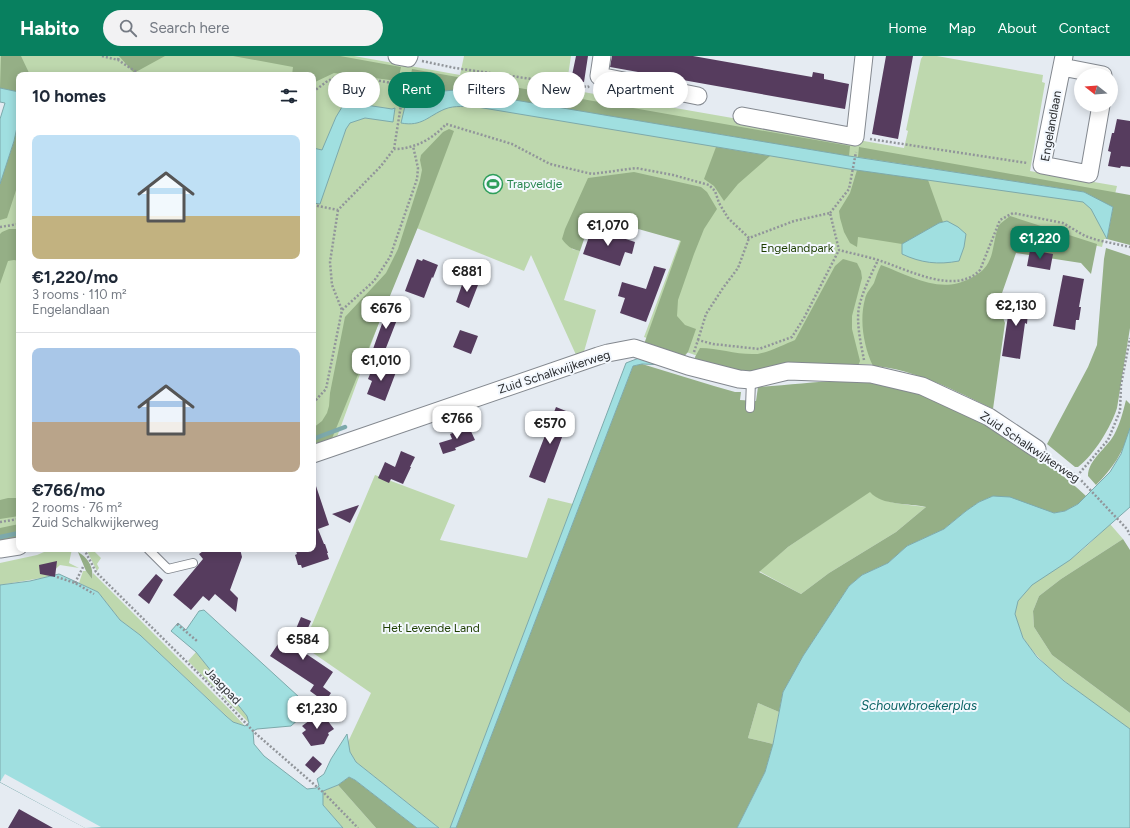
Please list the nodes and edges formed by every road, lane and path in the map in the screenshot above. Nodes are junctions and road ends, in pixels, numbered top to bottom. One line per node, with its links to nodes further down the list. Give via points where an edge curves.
1 (102, 56): 6 (path)
2 (119, 56): 6 (path)
3 (602, 56): 11 (street)
4 (863, 56): 20 (street)
5 (405, 57): 10 (path); 13 (path, via 455,68 588,87)
6 (118, 60): 9 (path)
7 (1063, 61): 8 (street, Engelandlaan); 23 (street, Engelandlaan)
8 (1083, 68)
9 (136, 72)
10 (404, 72)
11 (600, 72)
12 (388, 82): 14 (path, via 341,74)
13 (593, 82)
14 (316, 90)
15 (688, 94): 16 (street)
16 (698, 96)
17 (400, 108): 22 (path)
18 (1100, 112): 23 (street, Engelandlaan, via 1088,174)
19 (742, 116): 20 (street)
20 (856, 142): 23 (path); 26 (path, via 849,188)
21 (414, 146): 22 (path); 29 (path, via 438,134 446,124 512,144 550,164 585,173 636,168 673,175 709,185 728,218); 33 (path, via 417,179 390,257 374,281)
22 (394, 149): 25 (path, via 382,166)
23 (1042, 166)
24 (316, 206): 25 (path)
25 (338, 210): 33 (path, via 330,262 332,285)
26 (830, 213): 29 (path, via 794,221); 31 (path)
27 (16, 224): 28 (path)
28 (0, 227)
29 (749, 238): 35 (path, via 738,268 706,314)
30 (1130, 247): 32 (path, via 1085,236 1063,224 1013,213 1000,220 980,270 966,280 932,279)
31 (839, 250): 32 (path); 35 (path, via 792,337 759,349)
32 (878, 260): 37 (path, via 865,287 859,308 860,338)
33 (342, 310): 39 (path, via 326,389)
34 (1130, 338): 43 (path, via 1121,385 1120,411 1108,440)
35 (698, 340): 36 (path)
36 (688, 366): 38 (street, Zuid Schalkwijkerweg, via 739,380); 42 (street, Zuid Schalkwijkerweg, via 634,348 608,352)
37 (867, 374): 38 (street, Zuid Schalkwijkerweg, via 788,371); 41 (street, Zuid Schalkwijkerweg, via 922,386 989,417)
38 (751, 380): 40 (lane)
39 (316, 400)
40 (750, 408)
41 (1037, 449): 43 (path, Zuid Schalkwijkerweg)
42 (316, 453)
43 (1077, 476): 46 (path, Zuid Schalkwijkerweg)
44 (16, 519): 45 (path)
45 (0, 522)
46 (1130, 535)
47 (16, 547): 48 (street)
48 (0, 550)
49 (86, 552): 58 (path, Jaagpad, via 96,572 246,724 324,793)
50 (151, 552): 51 (lane, via 168,569)
51 (193, 563)
52 (83, 567): 54 (path)
53 (57, 577): 54 (path)
54 (75, 583): 55 (path)
55 (94, 594)
56 (177, 624): 57 (path)
57 (197, 641)
58 (358, 828)

